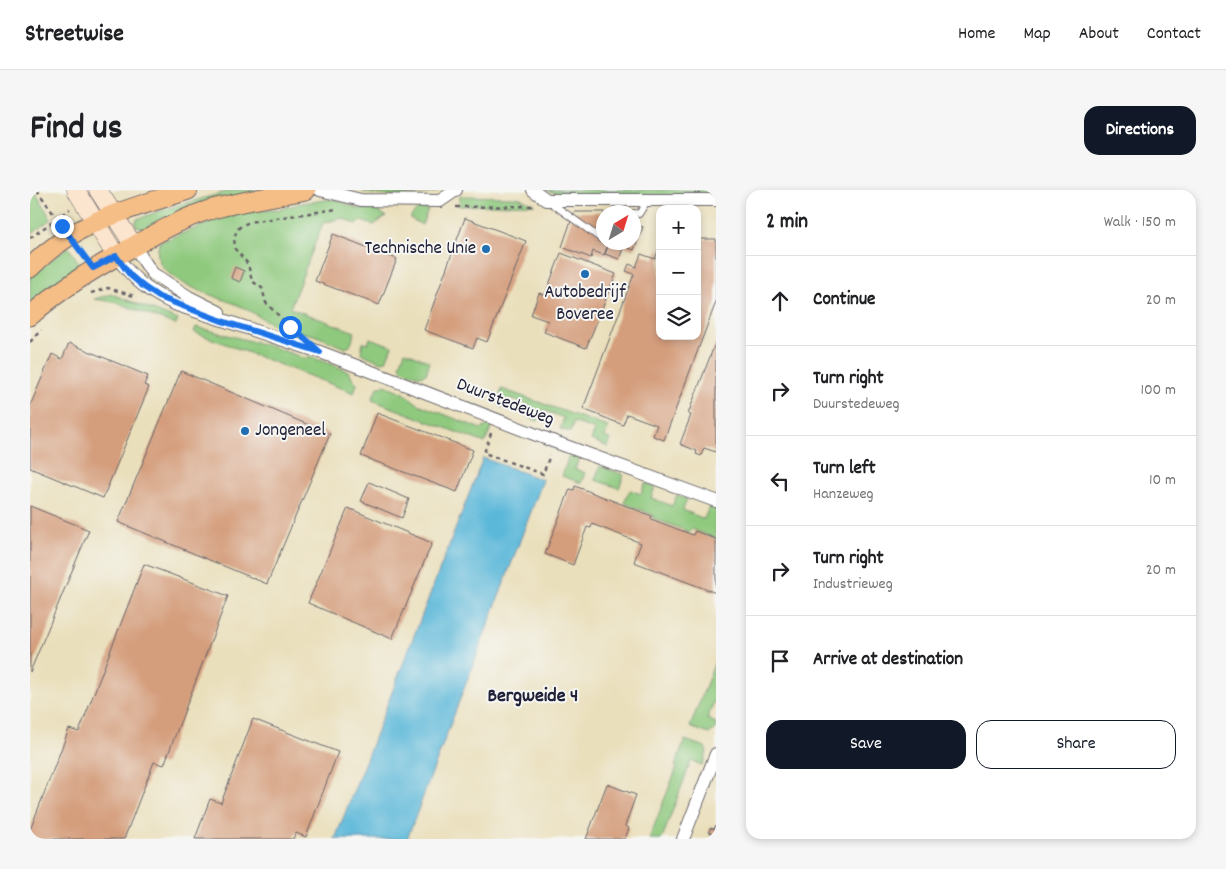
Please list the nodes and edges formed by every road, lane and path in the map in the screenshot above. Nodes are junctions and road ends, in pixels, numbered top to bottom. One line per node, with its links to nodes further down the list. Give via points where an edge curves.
1 (37, 190): 16 (path)
2 (76, 190): 17 (street)
3 (98, 190): 15 (street)
4 (188, 190): 15 (main road)
5 (306, 190): 21 (main road, via 208,211)
6 (320, 190): 9 (street)
7 (456, 190): 12 (street)
8 (533, 190): 10 (street)
9 (361, 200): 12 (street); 27 (path, via 351,208 249,222 237,230 235,249 248,264 252,281 262,288 266,303)
10 (547, 200): 12 (path, via 540,206 454,206); 13 (street); 18 (lane)
11 (716, 200): 13 (street)
12 (440, 201)
13 (647, 201): 14 (lane)
14 (641, 211)
15 (112, 214): 17 (main road); 21 (street)
16 (56, 219): 19 (path); 20 (path)
17 (95, 222): 19 (main road); 22 (street)
18 (596, 235)
19 (70, 236): 23 (main road)
20 (30, 238)
21 (134, 246): 22 (main road); 28 (street, Duurstedeweg, via 152,273 176,289)
22 (116, 256): 24 (main road); 28 (street, Duurstedeweg, via 130,275 159,297 222,321)
23 (30, 268)
24 (93, 268): 25 (path); 26 (main road)
25 (108, 288)
26 (30, 316)
27 (290, 327)
28 (281, 338): 29 (street, Duurstedeweg)
29 (496, 419): 30 (street, Duurstedeweg); 30 (path, via 484,453 543,474)
30 (555, 442): 31 (street, Duurstedeweg)
31 (716, 501)
32 (716, 754): 33 (street)
33 (683, 839)

